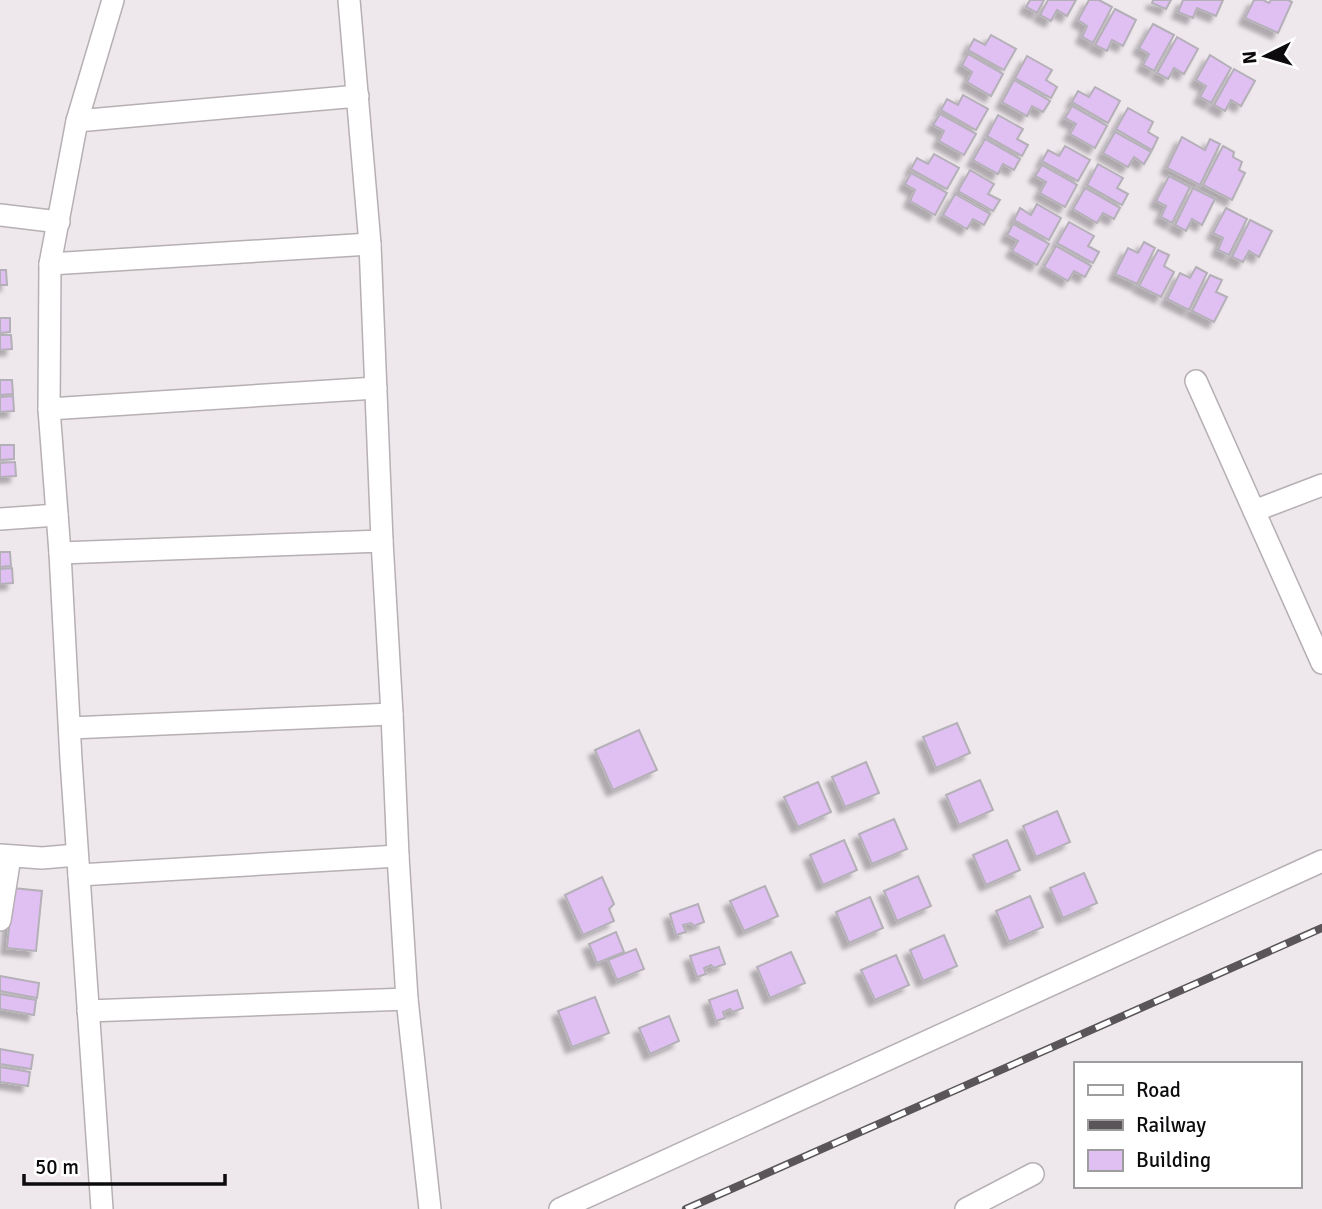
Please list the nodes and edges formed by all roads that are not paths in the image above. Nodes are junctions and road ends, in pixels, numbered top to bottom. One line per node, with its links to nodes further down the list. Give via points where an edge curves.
1 (113, 0): 4 (street)
2 (349, 0): 3 (street)
3 (358, 96): 4 (street); 7 (street)
4 (77, 121): 6 (street)
5 (0, 215): 6 (street)
6 (59, 222): 8 (street)
7 (370, 244): 8 (street); 10 (street)
8 (50, 264): 11 (street)
9 (1196, 381): 13 (street)
10 (376, 388): 11 (street); 16 (street)
11 (49, 408): 14 (street)
12 (1322, 485): 13 (street)
13 (1254, 511): 18 (street)
14 (57, 515): 15 (street); 17 (street)
15 (0, 519)
16 (382, 541): 17 (street); 19 (street)
17 (60, 553): 20 (street)
18 (1322, 663)
19 (393, 714): 20 (street); 22 (street)
20 (70, 728): 24 (street)
21 (5, 856): 24 (street); 25 (street)
22 (398, 856): 24 (street); 26 (street)
23 (1322, 861): 31 (street)
24 (78, 865): 27 (street)
25 (0, 920)
26 (407, 999): 27 (street); 30 (street)
27 (88, 1011): 29 (street)
28 (1033, 1174): 32 (street)
29 (102, 1209)
30 (430, 1209)
31 (561, 1209)
32 (966, 1209)

